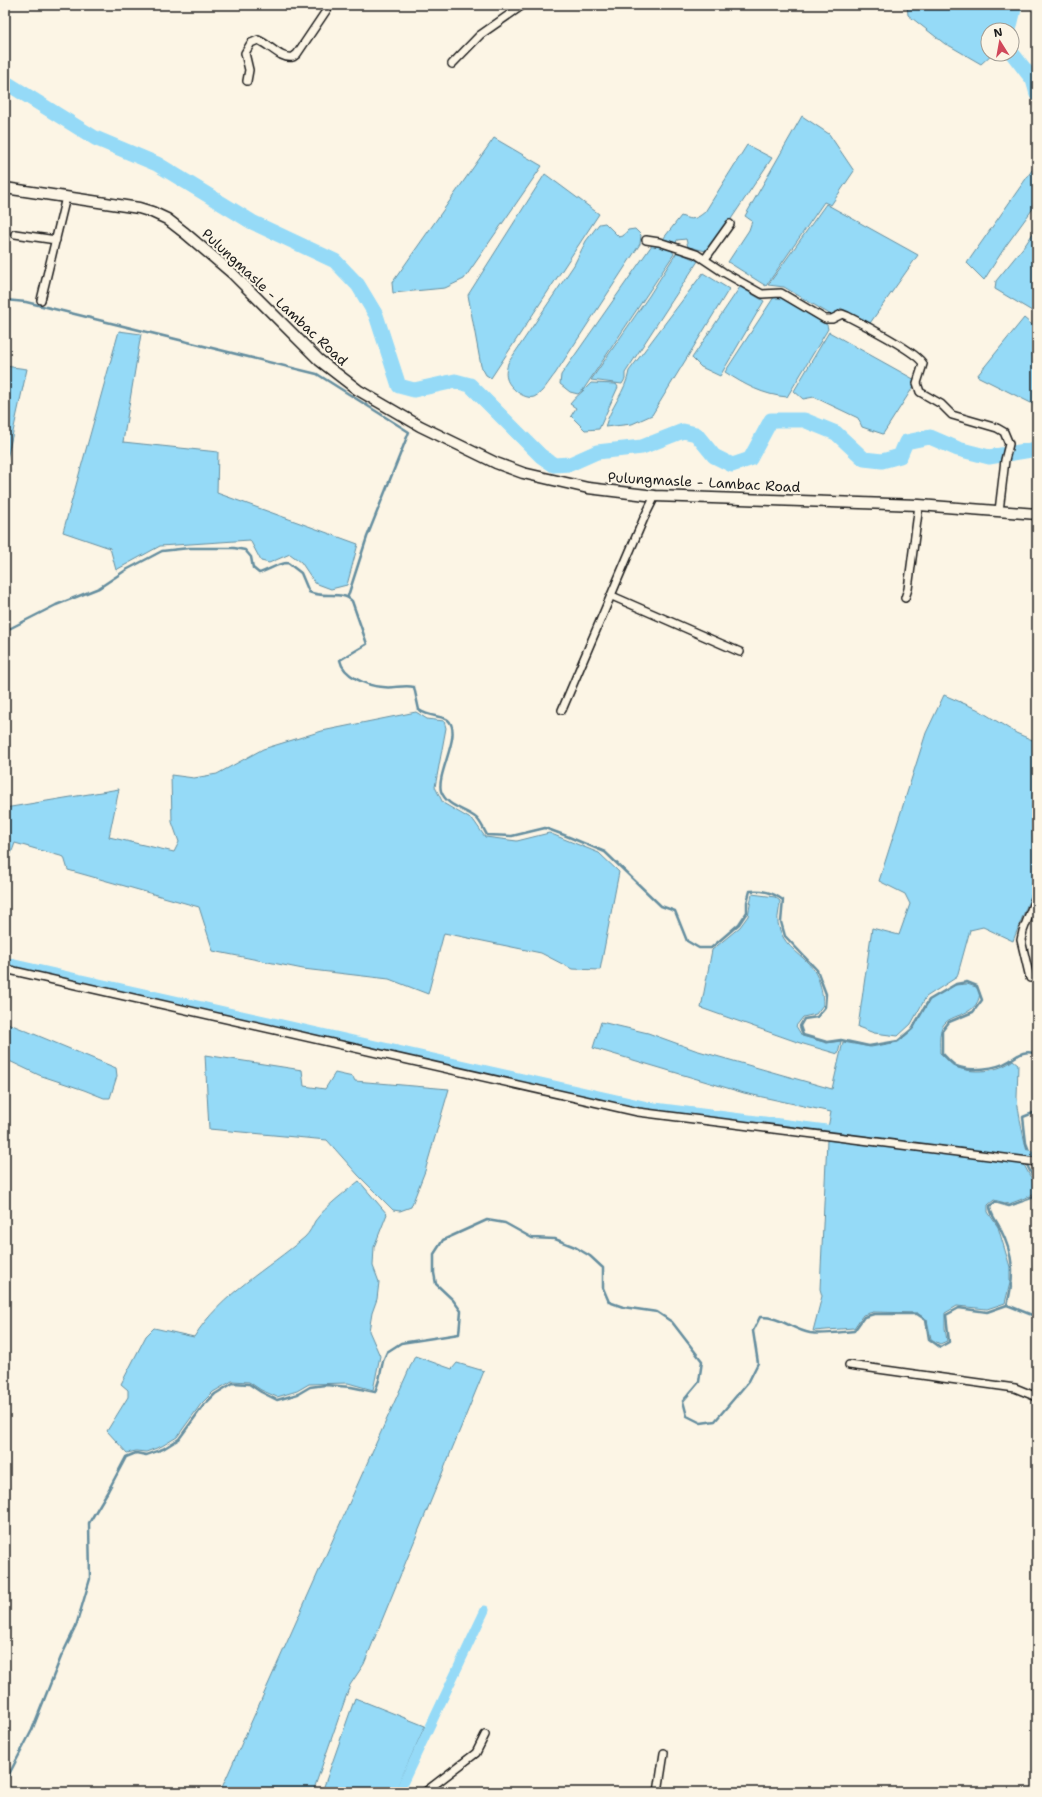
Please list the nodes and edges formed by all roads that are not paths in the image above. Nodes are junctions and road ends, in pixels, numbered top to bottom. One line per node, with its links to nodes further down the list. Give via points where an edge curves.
1 (330, 5): 4 (street, via 293,57 285,57 258,40 250,43 245,53 249,70)
2 (523, 5): 3 (street, via 480,35)
3 (452, 64)
4 (247, 81)
5 (5, 188): 6 (street, Pulungmasle - Lambac Road)
6 (66, 197): 9 (street); 13 (street, Pulungmasle - Lambac Road, via 139,208 167,219 232,273 319,360 358,390 420,426 496,463 523,473 588,488)
7 (730, 224): 11 (street)
8 (14, 234): 9 (street)
9 (56, 240): 12 (street)
10 (646, 240): 11 (street, via 682,248)
11 (705, 259): 15 (street, via 762,294 781,293 826,319 844,314 888,338 923,362 917,383 920,392 941,404 952,415 1004,432 1009,444)
12 (41, 300)
13 (655, 496): 14 (street, Pulungmasle - Lambac Road); 17 (street)
14 (919, 505): 15 (street, Pulungmasle - Lambac Road); 18 (street)
15 (999, 511): 16 (street, Pulungmasle - Lambac Road)
16 (1037, 514)
17 (612, 596): 19 (street); 20 (street)
18 (905, 598)
19 (740, 652)
20 (562, 710)
21 (1037, 894): 23 (street, via 1021,940)
22 (5, 969): 24 (street, via 638,1112)
23 (1030, 978)
24 (1033, 1163)
25 (849, 1365): 26 (street, via 1015,1388)
26 (1037, 1397)
27 (485, 1735): 29 (street, via 476,1753)
28 (664, 1754): 30 (street)
29 (426, 1792)
30 (658, 1792)

